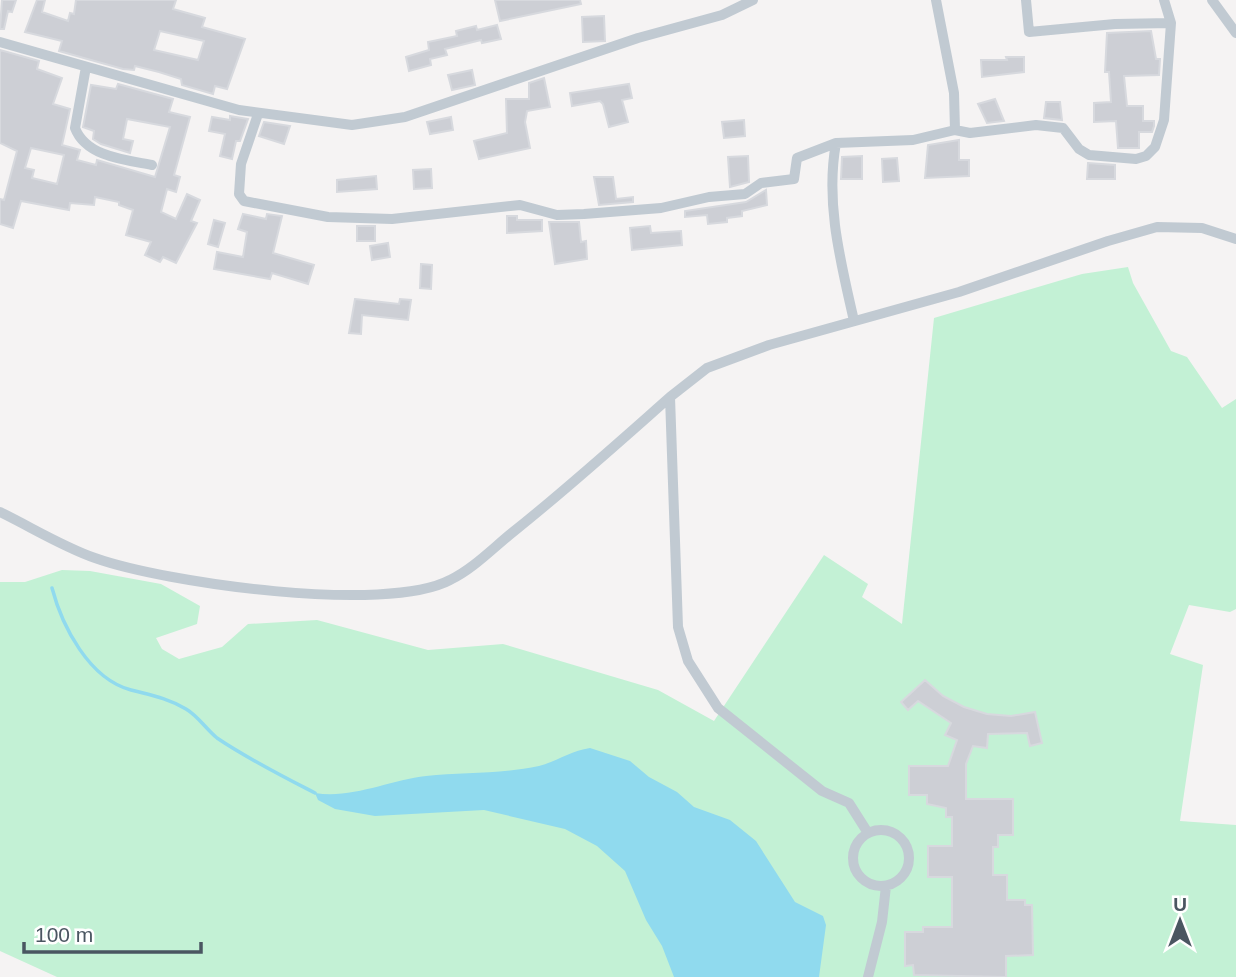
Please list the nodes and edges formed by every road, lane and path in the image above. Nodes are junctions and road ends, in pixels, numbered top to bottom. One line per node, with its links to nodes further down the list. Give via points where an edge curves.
1 (753, 0): 10 (street, via 722,15 638,38 388,122 326,124)
2 (936, 0): 11 (street, via 954,93)
3 (1026, 0): 6 (street, via 1026,27 1032,32)
4 (1164, 0): 6 (street)
5 (1212, 0): 7 (street)
6 (1171, 23): 11 (street, via 1164,120 1155,147 1146,156 1090,155 1079,149 1063,128)
7 (1236, 33)
8 (0, 42): 9 (street)
9 (86, 67): 10 (street); 13 (street, via 75,128 79,137 114,158)
10 (258, 114): 12 (street, via 241,164 239,194 251,203 328,217 391,219 520,205 557,215 661,208 745,194 761,183 794,179 797,158)
11 (955, 130): 12 (street, via 913,140)
12 (836, 143): 15 (street, via 832,174 835,231)
13 (152, 165)
14 (1236, 239): 15 (street, via 1202,228 1157,227)
15 (854, 321): 16 (street, via 707,368)
16 (670, 397): 17 (street, via 472,565 424,592 313,593 193,581 95,558); 18 (street, via 678,627 688,661 718,708 822,791 849,803)
17 (0, 512)
18 (868, 834): 19 (street, via 855,848 856,870 865,881); 19 (street, via 894,833 909,851 905,873)
19 (886, 886): 20 (street)
20 (868, 977)

